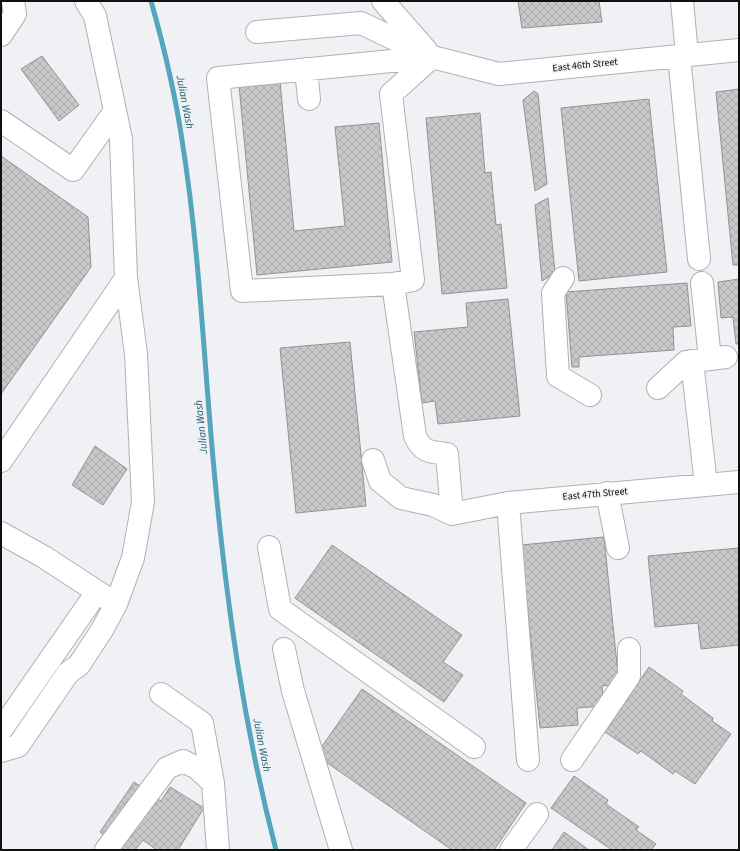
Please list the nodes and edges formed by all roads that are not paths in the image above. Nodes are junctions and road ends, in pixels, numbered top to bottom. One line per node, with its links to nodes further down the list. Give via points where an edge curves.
1 (13, 1): 6 (street, via 15,14)
2 (86, 1): 12 (street, via 95,16)
3 (383, 1): 9 (street)
4 (682, 1): 8 (street)
5 (257, 32): 9 (street, via 361,23)
6 (1, 35)
7 (739, 50): 8 (street, East 46th Street)
8 (683, 55): 9 (street, East 46th Street, via 499,74); 14 (street)
9 (432, 57): 10 (street); 18 (street, via 391,94 413,280)
10 (306, 69): 11 (street); 18 (street, via 218,78 242,291)
11 (309, 99)
12 (115, 111): 13 (street, via 73,170); 15 (street, via 121,138)
13 (1, 121)
14 (699, 259)
15 (126, 278): 23 (street); 33 (street, via 136,354 143,502 133,558)
16 (563, 278): 21 (street, via 552,293 558,376)
17 (702, 283): 19 (street)
18 (393, 284): 28 (street, via 415,436 420,446 431,452 447,454)
19 (704, 360): 20 (street); 25 (street)
20 (658, 388)
21 (590, 395)
22 (373, 460): 28 (street, via 380,481 401,498 433,505)
23 (1, 461)
24 (739, 482): 25 (street, East 47th Street)
25 (706, 485): 26 (street, East 47th Street)
26 (607, 493): 27 (street, East 47th Street); 31 (street)
27 (508, 503): 28 (street, East 47th Street); 42 (street)
28 (452, 514)
29 (1, 533): 32 (street, via 44,557)
30 (269, 547): 40 (street, via 280,609)
31 (618, 548)
32 (97, 592): 33 (street); 36 (street)
33 (116, 604): 37 (street)
34 (284, 649): 46 (street, via 293,691)
35 (629, 649): 43 (street, via 629,676)
36 (56, 650): 37 (street); 39 (street)
37 (79, 665): 41 (street, via 68,673 18,746)
38 (161, 694): 44 (street, via 202,723)
39 (1, 730)
40 (474, 747)
41 (1, 751)
42 (528, 760)
43 (572, 760)
44 (213, 783): 47 (street, via 197,768 183,761 167,768); 48 (street)
45 (537, 814): 49 (street)
46 (343, 848)
47 (106, 850)
48 (218, 850)
49 (511, 850)

